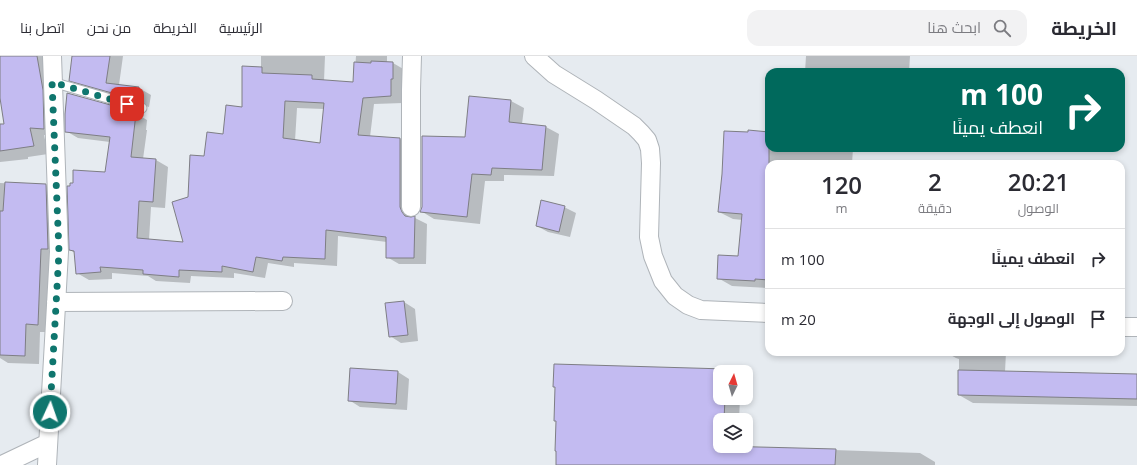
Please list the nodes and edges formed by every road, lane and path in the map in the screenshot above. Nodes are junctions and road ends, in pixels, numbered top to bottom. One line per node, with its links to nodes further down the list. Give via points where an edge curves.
1 (52, 56): 4 (street)
2 (412, 56): 6 (street)
3 (534, 56): 9 (street, via 554,74 634,126 646,140 651,163 649,236 653,256 663,281 675,296 701,310)
4 (52, 82): 5 (lane); 8 (street, via 59,252)
5 (142, 108)
6 (411, 207)
7 (283, 300): 8 (street)
8 (56, 302): 12 (street)
9 (765, 313)
10 (1125, 327): 11 (street)
11 (1137, 327)
12 (48, 443): 13 (street); 14 (street)
13 (2, 465)
14 (47, 465)

